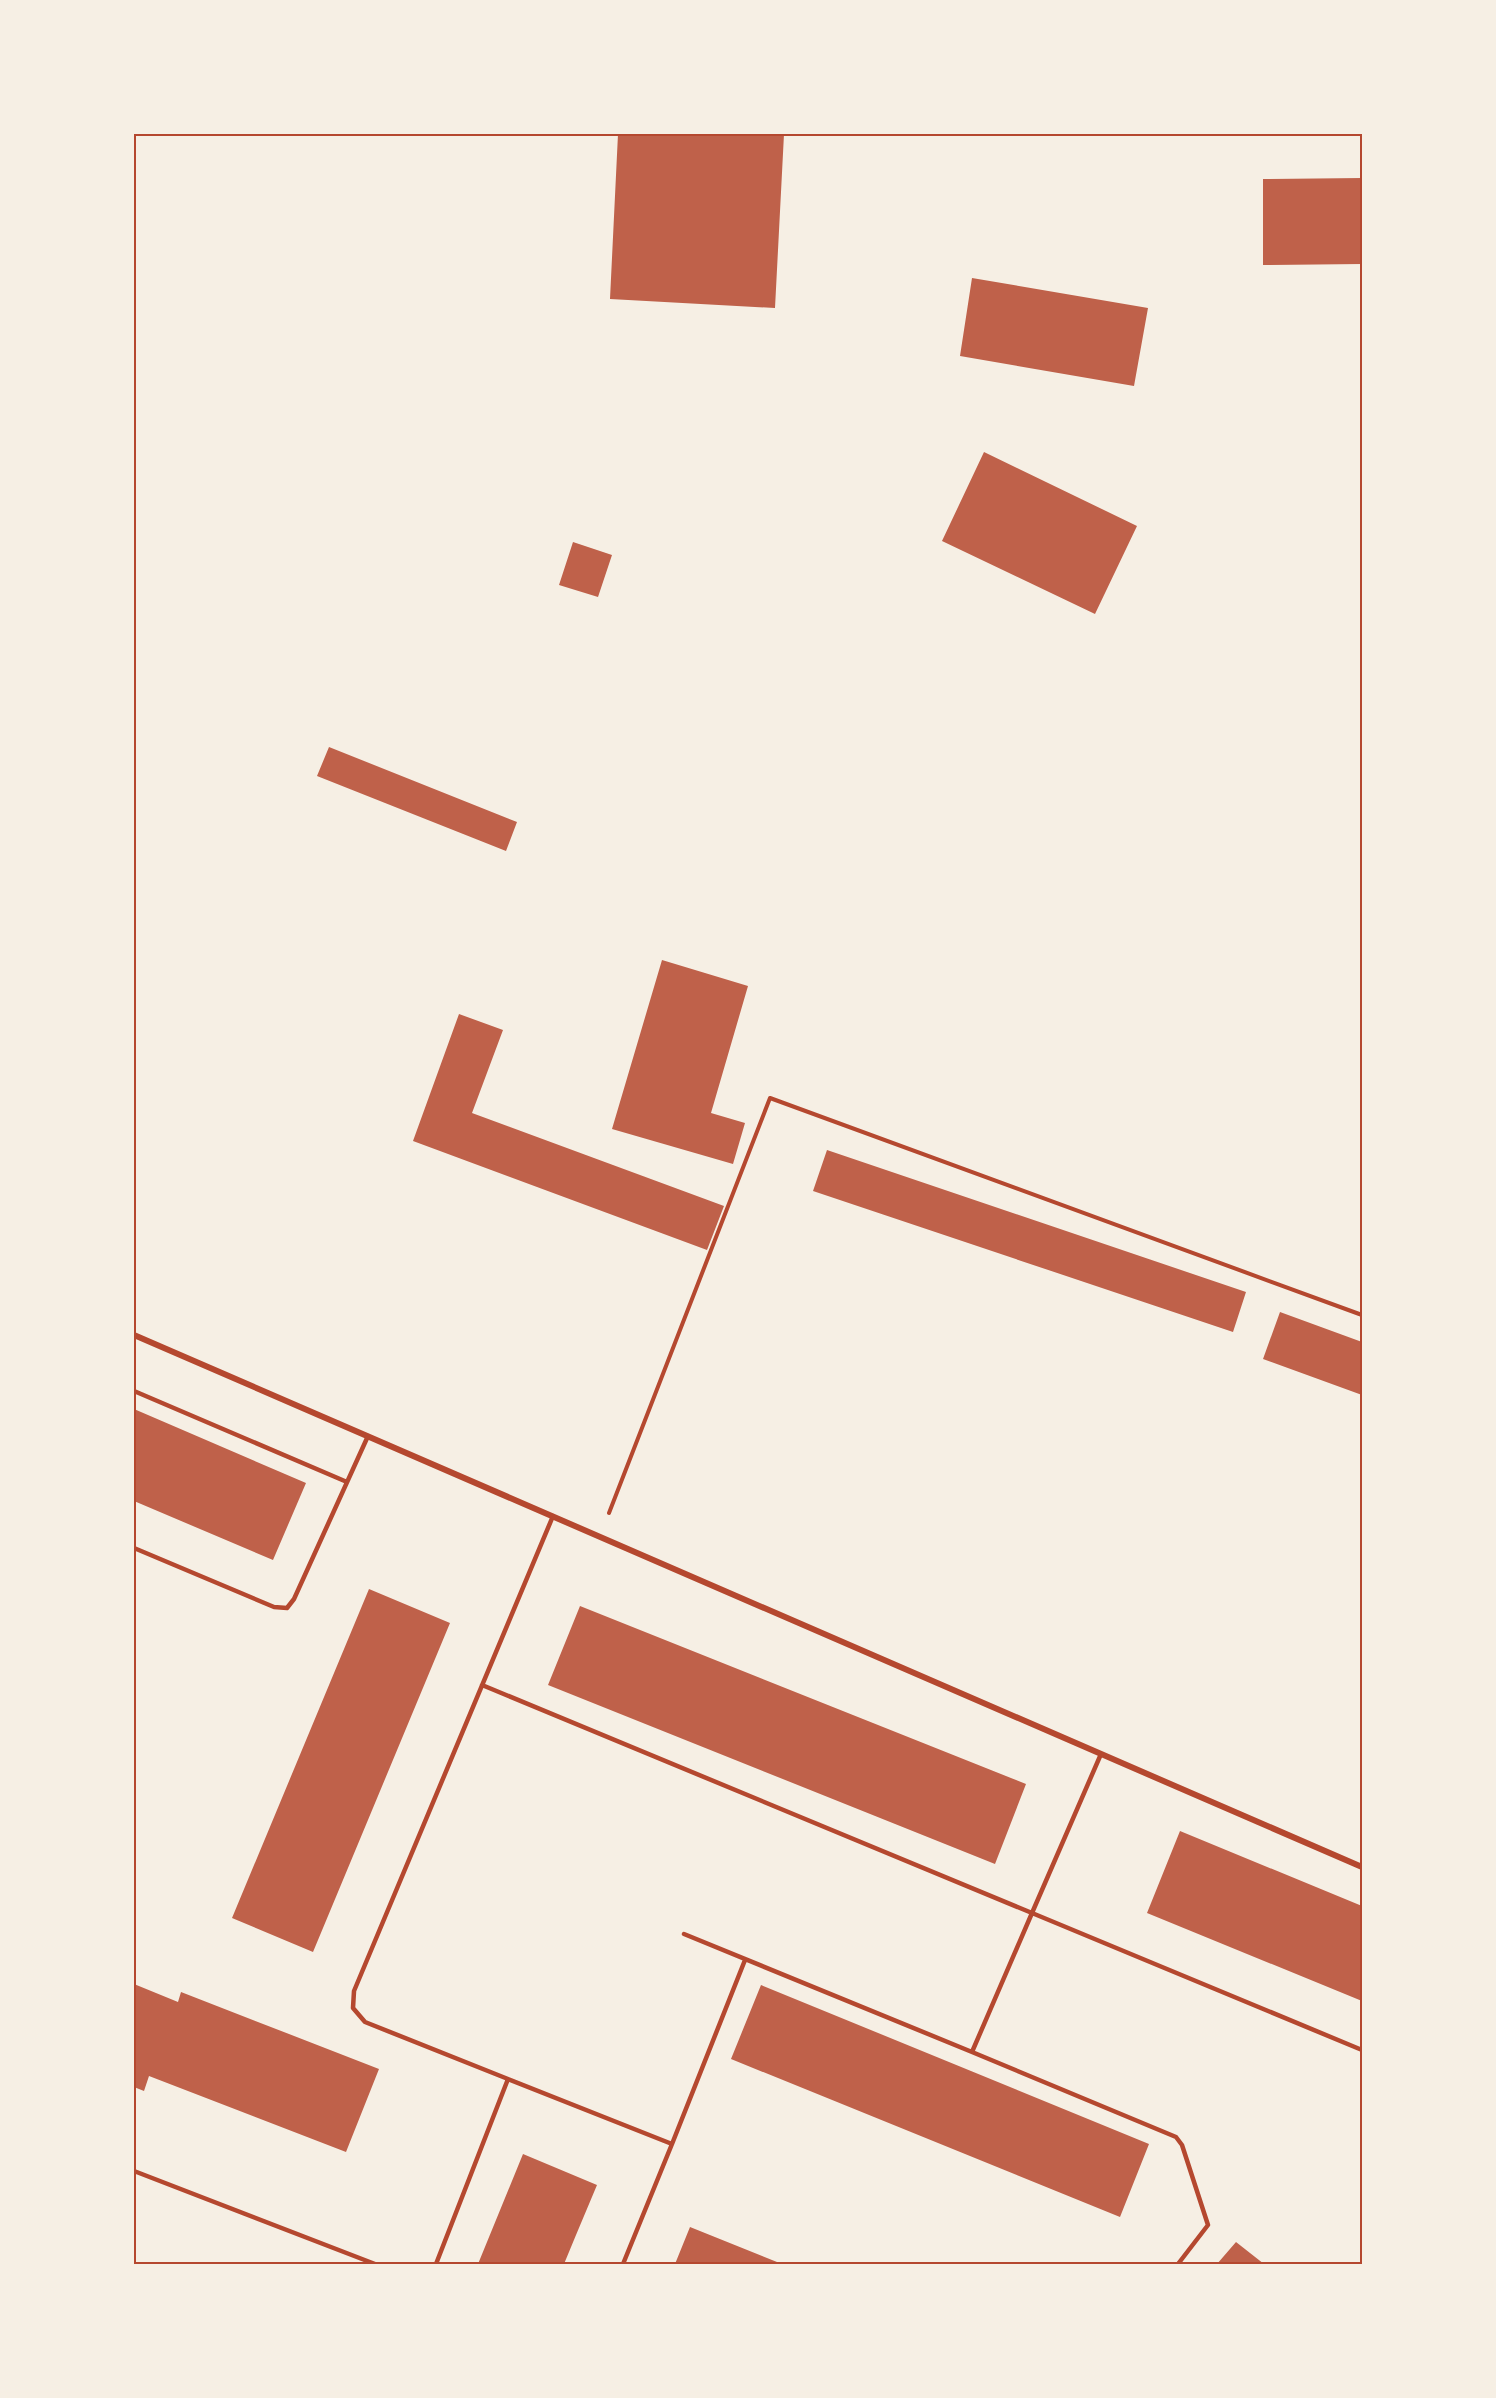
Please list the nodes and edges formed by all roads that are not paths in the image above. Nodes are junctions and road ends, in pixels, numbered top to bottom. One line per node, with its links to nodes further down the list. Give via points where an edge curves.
1 (134, 1335): 3 (street)
2 (134, 1391): 4 (lane)
3 (368, 1436): 4 (lane); 5 (street)
4 (347, 1482): 6 (lane, via 287,1608 274,1607)
5 (553, 1516): 7 (lane); 8 (street)
6 (134, 1548)
7 (482, 1685): 10 (lane); 15 (lane, via 354,1990 353,2008 365,2022)
8 (1101, 1754): 9 (street); 10 (lane)
9 (1362, 1867)
10 (1032, 1913): 13 (lane); 14 (lane)
11 (684, 1934): 12 (lane)
12 (746, 1960): 14 (lane); 16 (lane)
13 (1362, 2050)
14 (972, 2052): 21 (lane, via 1176,2137 1208,2225)
15 (508, 2079): 16 (lane); 19 (lane)
16 (672, 2144): 20 (lane)
17 (134, 2171): 18 (lane)
18 (375, 2265)
19 (436, 2265)
20 (623, 2265)
21 (1178, 2265)

